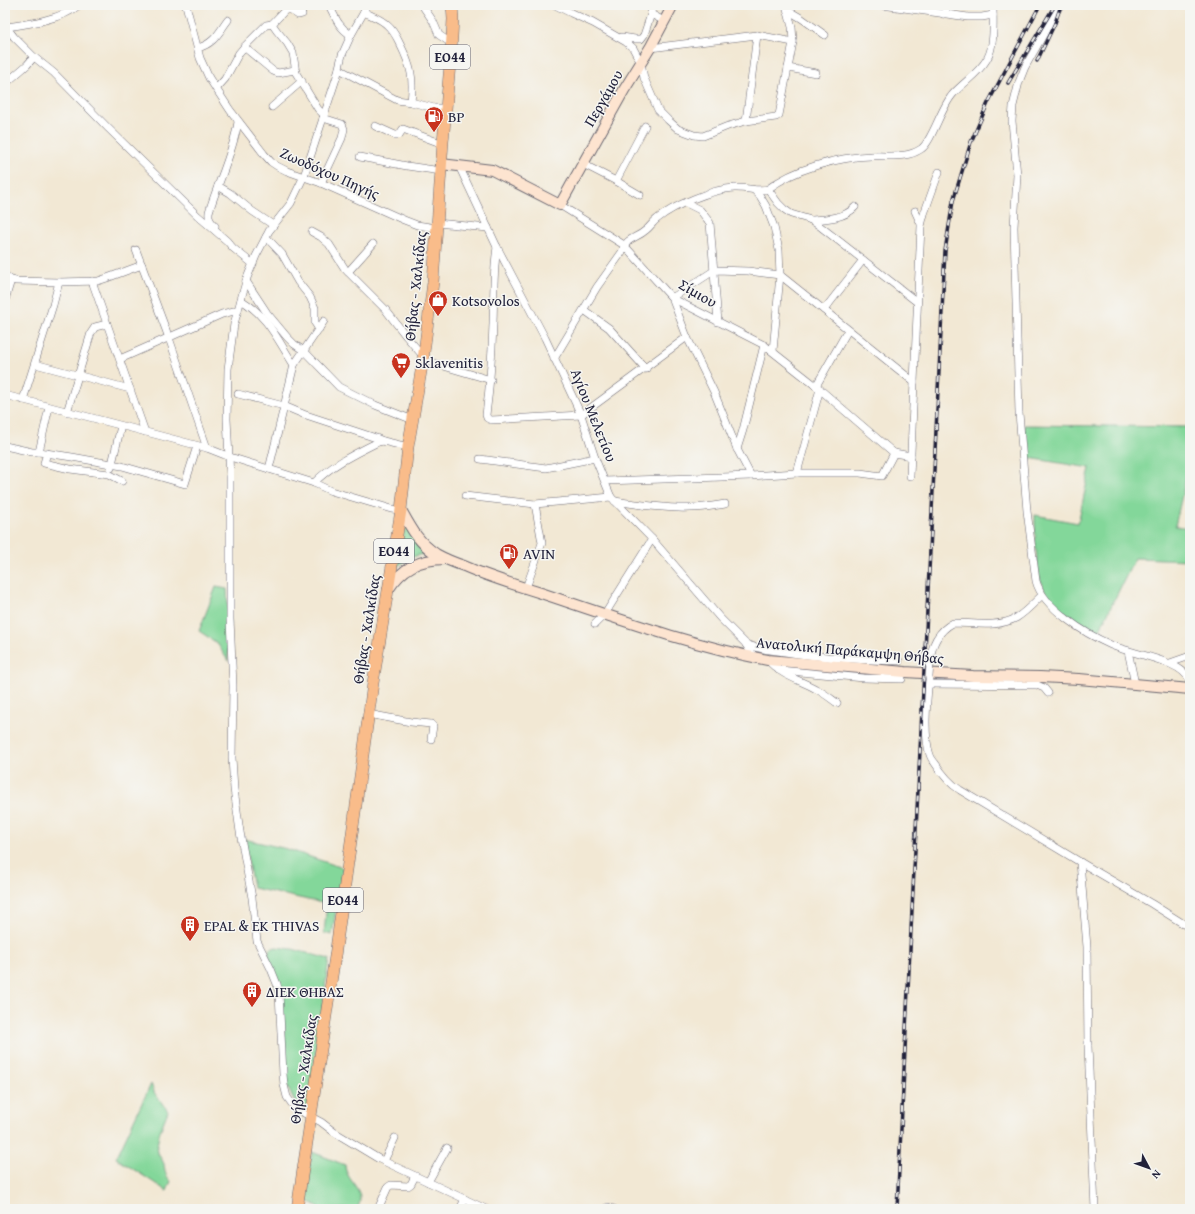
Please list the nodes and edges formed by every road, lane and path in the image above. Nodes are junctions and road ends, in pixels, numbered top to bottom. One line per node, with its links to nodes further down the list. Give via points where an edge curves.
1 (79, 5): 23 (street, via 71,12 33,23)
2 (186, 5): 31 (street, Ζωοδόχου Πηγής)
3 (329, 5): 24 (street, via 340,27)
4 (422, 5): 29 (street, via 439,35)
5 (452, 5): 29 (main road, Θήβας - Χαλκίδας / ΕΟ44)
6 (555, 5): 27 (street)
7 (652, 5): 17 (street)
8 (673, 5): 21 (main road, Περγάμου)
9 (882, 5): 18 (street)
10 (948, 5): 18 (street)
11 (994, 5): 19 (street)
12 (1060, 5): 159 (street, via 1025,67 1016,92 1012,121 1017,175 1014,227 1019,413 1034,570)
13 (285, 7): 16 (street, via 298,15); 22 (street)
14 (787, 8): 26 (street); 28 (street)
15 (365, 9): 24 (street); 42 (street, via 384,22 395,35 410,67)
16 (302, 14)
17 (652, 14): 21 (street); 27 (street, via 641,39)
18 (943, 14): 19 (street, via 968,17)
19 (994, 15): 60 (street, via 987,59 953,94 923,148 899,156 871,156 823,163 804,169)
20 (228, 20): 31 (street, via 212,42)
21 (664, 21): 32 (main road, Περγάμου)
22 (272, 24): 30 (street, via 266,25); 37 (street, via 293,53)
23 (6, 26): 33 (street)
24 (351, 35): 36 (street)
25 (757, 35): 28 (street); 32 (street); 46 (street)
26 (825, 35)
27 (618, 36): 34 (street, via 633,48)
28 (793, 42): 35 (street)
29 (451, 43): 44 (main road, Θήβας - Χαλκίδας / ΕΟ44)
30 (244, 47): 37 (street, via 273,72); 41 (street)
31 (198, 48): 41 (street, Ζωοδόχου Πηγής, via 200,58)
32 (650, 48): 34 (main road, Περγάμου)
33 (34, 56): 40 (street); 79 (street, via 198,216 233,248)
34 (641, 63): 46 (street, via 644,78 658,110 678,129 703,136); 52 (main road, Περγάμου)
35 (788, 68): 38 (street); 46 (street, via 779,115)
36 (339, 69): 42 (street, via 397,100); 45 (street)
37 (295, 70): 39 (street)
38 (816, 72)
39 (302, 81): 43 (street); 45 (street)
40 (5, 84)
41 (216, 89): 47 (street, Ζωοδόχου Πηγής)
42 (411, 102): 44 (street)
43 (272, 107)
44 (446, 108): 50 (main road, Θήβας - Χαλκίδας / ΕΟ44)
45 (323, 117): 56 (street); 58 (street, via 342,124 344,129)
46 (746, 121)
47 (238, 122): 56 (street, Ζωοδόχου Πηγής, via 271,162 287,171); 59 (street)
48 (375, 126): 50 (street, via 395,135 403,129)
49 (645, 126): 57 (street)
50 (443, 144): 54 (main road, Θήβας - Χαλκίδας / ΕΟ44)
51 (360, 157): 54 (street, via 407,166)
52 (583, 164): 57 (street); 64 (main road, Περγάμου)
53 (459, 166): 54 (main road); 64 (main road, Σίμιου, via 492,170); 71 (street, Αγίου Μελετίου)
54 (441, 168): 70 (main road, Θήβας - Χαλκίδας / ΕΟ44)
55 (939, 172): 68 (street)
56 (304, 176): 58 (street, Ζωοδόχου Πηγής); 69 (street, via 291,203)
57 (616, 181): 62 (street)
58 (321, 183): 70 (street, Ζωοδόχου Πηγής, via 417,225)
59 (218, 186): 69 (street); 79 (street, via 208,216 210,221)
60 (768, 189): 61 (street); 67 (street, via 784,209)
61 (754, 190): 63 (street, via 732,188 708,192); 84 (street, via 766,206 774,227 779,250)
62 (640, 195)
63 (686, 203): 75 (street, via 657,219 644,232); 81 (street, via 700,210 710,223)
64 (560, 205): 75 (street, Σίμιου)
65 (855, 207): 67 (street, via 839,217)
66 (915, 211): 68 (street)
67 (811, 220): 78 (street)
68 (921, 224): 92 (street)
69 (273, 225): 73 (street)
70 (436, 226): 71 (street, Ζωοδόχου Πηγής); 106 (main road, Θήβας - Χαλκίδας / ΕΟ44, via 433,282)
71 (488, 228): 76 (street, Αγίου Μελετίου)
72 (312, 232): 82 (street, via 330,244)
73 (266, 237): 79 (street); 99 (street, via 282,254 310,297 315,308 315,323)
74 (373, 244): 82 (street)
75 (624, 245): 89 (street, Σίμιου); 94 (street)
76 (497, 247): 108 (street, Αγίου Μελετίου); 113 (street, via 494,268)
77 (136, 250): 80 (street)
78 (863, 260): 92 (street); 95 (street)
79 (254, 263): 87 (street)
80 (142, 265): 86 (street); 102 (street)
81 (715, 270): 84 (street); 89 (street); 97 (street)
82 (348, 272): 106 (street, via 385,309)
83 (5, 275): 85 (street)
84 (780, 275): 95 (street); 105 (street)
85 (11, 280): 88 (street); 90 (street)
86 (92, 281): 88 (street); 98 (street)
87 (246, 281): 91 (street); 104 (street, via 267,313 294,344)
88 (58, 282): 109 (street, via 58,291)
89 (672, 298): 97 (street, Σίμιου); 101 (street)
90 (5, 300)
91 (241, 300): 93 (street); 110 (street, via 252,306 267,322)
92 (917, 302): 114 (street)
93 (238, 310): 102 (street, via 222,314); 137 (street, via 228,377 227,419)
94 (584, 310): 108 (street); 111 (street, via 609,328)
95 (824, 310): 100 (street)
96 (324, 321): 99 (street)
97 (718, 322): 103 (street, Σίμιου)
98 (107, 324): 107 (street); 112 (street, via 95,328 91,333)
99 (319, 328): 104 (street)
100 (848, 330): 114 (street); 115 (street)
101 (687, 337): 111 (street); 132 (street, via 714,392)
102 (169, 338): 107 (street); 131 (street)
103 (764, 345): 105 (street, Σίμιου); 132 (street)
104 (304, 351): 110 (street); 124 (street, via 339,387)
105 (773, 351): 115 (street, Σίμιου)
106 (423, 358): 113 (street); 124 (main road, Θήβας - Χαλκίδας / ΕΟ44)
107 (120, 359): 116 (street)
108 (554, 359): 123 (street, Αγίου Μελετίου)
109 (35, 364): 112 (street); 119 (street)
110 (294, 365): 120 (street)
111 (646, 369): 123 (street)
112 (78, 375): 116 (street); 122 (street)
113 (491, 380): 123 (street, via 486,415 491,420)
114 (914, 382): 135 (street)
115 (818, 387): 134 (street, Σίμιου); 143 (street)
116 (130, 388): 126 (street)
117 (238, 394): 120 (street)
118 (5, 395): 119 (street)
119 (23, 400): 121 (street)
120 (284, 406): 127 (street); 142 (street)
121 (49, 407): 122 (street); 133 (street)
122 (67, 412): 125 (street)
123 (581, 415): 138 (street, Αγίου Μελετίου)
124 (413, 420): 130 (main road, Θήβας - Χαλκίδας / ΕΟ44)
125 (121, 426): 126 (street); 140 (street)
126 (145, 432): 129 (street)
127 (382, 441): 130 (street); 149 (street, via 335,465)
128 (5, 446): 133 (street)
129 (197, 446): 131 (street); 140 (street, via 186,484)
130 (408, 447): 154 (main road, Θήβας - Χαλκίδας / ΕΟ44)
131 (206, 448): 137 (street)
132 (737, 449): 145 (street)
133 (43, 453): 136 (street); 141 (street, via 44,463)
134 (894, 453): 135 (street); 143 (street, via 882,476 860,473)
135 (911, 456): 146 (street)
136 (72, 457): 140 (street); 141 (street)
137 (230, 457): 142 (street); 180 (street, via 232,758 236,809 257,941 278,988 284,1085 292,1104)
138 (595, 458): 139 (street, via 546,468); 148 (street, Αγίου Μελετίου)
139 (480, 459)
140 (112, 464): 144 (street)
141 (70, 469): 144 (street)
142 (269, 469): 149 (street)
143 (797, 473): 145 (street)
144 (109, 474): 147 (street)
145 (752, 476): 148 (street)
146 (910, 476)
147 (122, 481)
148 (605, 481): 151 (street, Αγίου Μελετίου)
149 (314, 483): 154 (street, via 331,491)
150 (465, 496): 152 (street)
151 (613, 499): 152 (street); 153 (street, via 673,508 705,508); 155 (street, Αγίου Μελετίου)
152 (535, 504): 157 (street, via 542,543)
153 (725, 504)
154 (401, 510): 156 (main road, Ανατολική Παράκαμψη Θήβας, via 419,540 436,554); 158 (main road, Θήβας - Χαλκίδας / ΕΟ44)
155 (652, 538): 160 (street); 162 (street, Αγίου Μελετίου, via 720,618)
156 (447, 559): 157 (main road, Ανατολική Παράκαμψη Θήβας, via 484,575); 158 (main road, via 423,561 412,566 394,581)
157 (526, 588): 160 (main road, Ανατολική Παράκαμψη Θήβας)
158 (387, 592): 176 (main road, Θήβας - Χαλκίδας / ΕΟ44)
159 (1042, 595): 163 (street, via 1057,611 1076,625 1111,645); 171 (street, bridge, via 1024,612 1008,621 953,623 946,627 932,648)
160 (605, 614): 161 (street); 165 (main road, Ανατολική Παράκαμψη Θήβας, via 695,643)
161 (595, 624)
162 (745, 643): 165 (street, Αγίου Μελετίου); 167 (street, via 754,648 800,654)
163 (1128, 651): 168 (street); 172 (street)
164 (1190, 656): 168 (street)
165 (755, 658): 166 (main road, Ανατολική Παράκαμψη Θήβας)
166 (768, 660): 169 (street); 172 (main road, Ανατολική Παράκαμψη Θήβας, via 979,676 1048,677)
167 (899, 661)
168 (1170, 663): 173 (street, via 1185,672)
169 (779, 670): 170 (street); 175 (street)
170 (902, 679)
171 (929, 681): 174 (street, via 1038,686); 178 (street, via 926,729 928,747 930,756 944,777 960,790)
172 (1135, 684): 173 (main road, Ανατολική Παράκαμψη Θήβας)
173 (1190, 686)
174 (1048, 693)
175 (837, 703)
176 (368, 714): 177 (street, via 431,724); 180 (main road, Θήβας - Χαλκίδας / ΕΟ44)
177 (431, 739)
178 (1080, 862): 179 (street); 193 (street, via 1087,947 1088,1052)
179 (1190, 928)
180 (312, 1118): 183 (street); 187 (main road, Θήβας - Χαλκίδας / ΕΟ44)
181 (395, 1138): 183 (street)
182 (447, 1148): 185 (street)
183 (384, 1161): 184 (street)
184 (415, 1176): 185 (street); 188 (street, via 408,1186 388,1187)
185 (428, 1182): 186 (street)
186 (465, 1199): 189 (street); 190 (street)
187 (298, 1209)
188 (378, 1209)
189 (460, 1209)
190 (486, 1209)
191 (604, 1209): 192 (street)
192 (614, 1209)
193 (1095, 1209)

